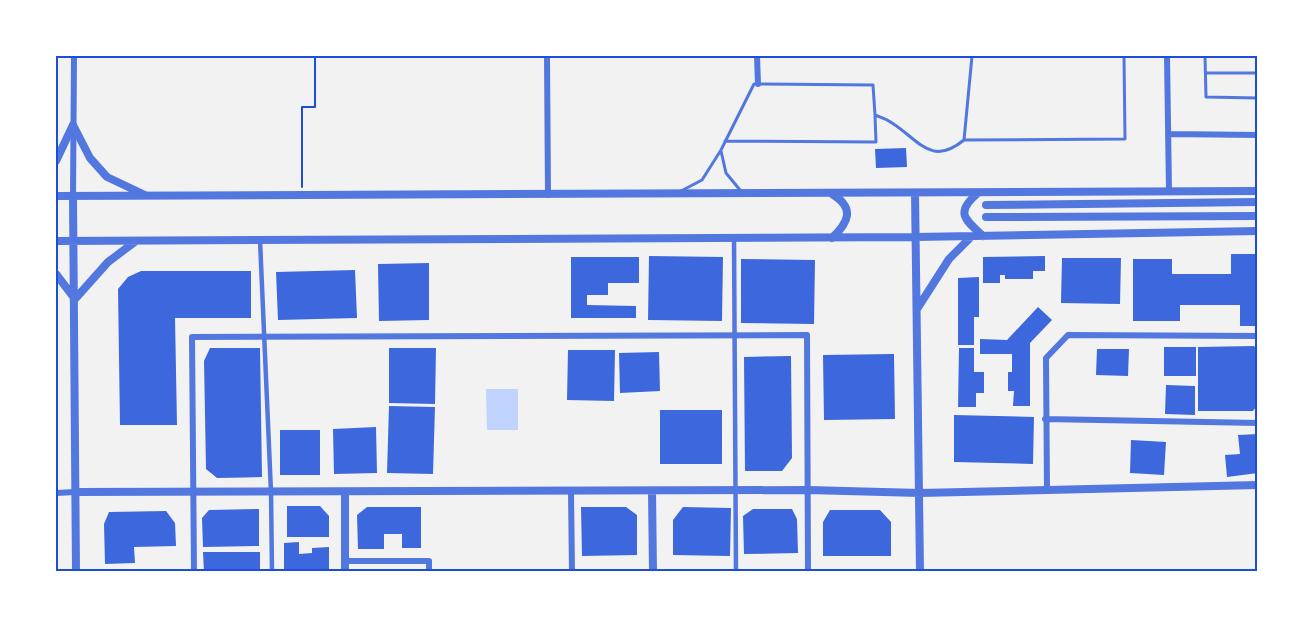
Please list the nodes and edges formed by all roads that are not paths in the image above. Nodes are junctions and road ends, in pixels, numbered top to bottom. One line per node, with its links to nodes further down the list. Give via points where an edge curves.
1 (74, 56): 13 (street)
2 (547, 56): 27 (street)
3 (757, 56): 10 (street)
4 (972, 56): 16 (lane)
5 (1124, 56): 16 (lane, via 1125,139)
6 (1167, 56): 14 (street)
7 (1205, 56): 8 (lane)
8 (1206, 73): 9 (lane); 11 (lane, via 1206,97)
9 (1257, 73)
10 (758, 84): 12 (lane, via 873,85); 17 (lane, via 754,84)
11 (1257, 98)
12 (875, 115): 16 (lane, via 933,151 951,151); 17 (lane, via 876,142)
13 (73, 125): 19 (street); 29 (street, via 90,158 106,177); 30 (street)
14 (1168, 134): 15 (street); 21 (street)
15 (1257, 135)
16 (964, 140)
17 (725, 141): 18 (lane)
18 (721, 150): 25 (lane, via 702,180); 26 (lane, via 726,173)
19 (56, 161)
20 (1257, 191): 21 (street)
21 (1169, 192): 24 (street)
22 (832, 193): 23 (street); 26 (street); 40 (street, via 843,201 847,212 846,225)
23 (915, 193): 24 (street); 37 (street)
24 (978, 193): 36 (street, via 966,202 963,212)
25 (674, 194): 26 (street); 27 (street)
26 (743, 194)
27 (548, 195): 29 (street)
28 (56, 196): 30 (street)
29 (148, 196): 30 (street)
30 (73, 197): 43 (street)
31 (1257, 202): 32 (street)
32 (986, 205)
33 (1257, 216): 34 (street)
34 (986, 217)
35 (1257, 231): 36 (street)
36 (982, 236): 38 (street)
37 (915, 237): 38 (street); 40 (street); 47 (street)
38 (971, 237): 47 (street, via 949,259)
39 (734, 238): 40 (street); 41 (street); 48 (street)
40 (832, 238)
41 (260, 240): 44 (street); 50 (street)
42 (56, 241): 43 (street)
43 (74, 241): 44 (street); 46 (street)
44 (136, 241): 46 (street, via 108,262)
45 (56, 274): 46 (street)
46 (75, 299): 59 (street)
47 (917, 310): 64 (street)
48 (733, 336): 50 (street); 54 (street, via 807,335); 57 (street)
49 (1257, 336): 51 (street, via 1068,335 1046,358)
50 (265, 337): 60 (street, via 192,337); 61 (street)
51 (1045, 419): 52 (street); 58 (street)
52 (1257, 423)
53 (1257, 485): 58 (street)
54 (808, 490): 57 (street); 64 (street); 74 (street)
55 (571, 491): 56 (street); 62 (street); 71 (street)
56 (652, 491): 57 (street); 72 (street)
57 (735, 491): 73 (street)
58 (1047, 491): 64 (street)
59 (75, 492): 60 (street); 63 (street); 66 (street)
60 (193, 492): 61 (street); 67 (street)
61 (271, 492): 62 (street); 68 (street)
62 (345, 492): 65 (street)
63 (56, 493)
64 (920, 493): 75 (street)
65 (345, 561): 69 (street); 70 (street, via 429,561)
66 (76, 572)
67 (194, 572)
68 (272, 572)
69 (345, 572)
70 (429, 572)
71 (572, 572)
72 (653, 572)
73 (736, 572)
74 (808, 572)
75 (920, 572)

